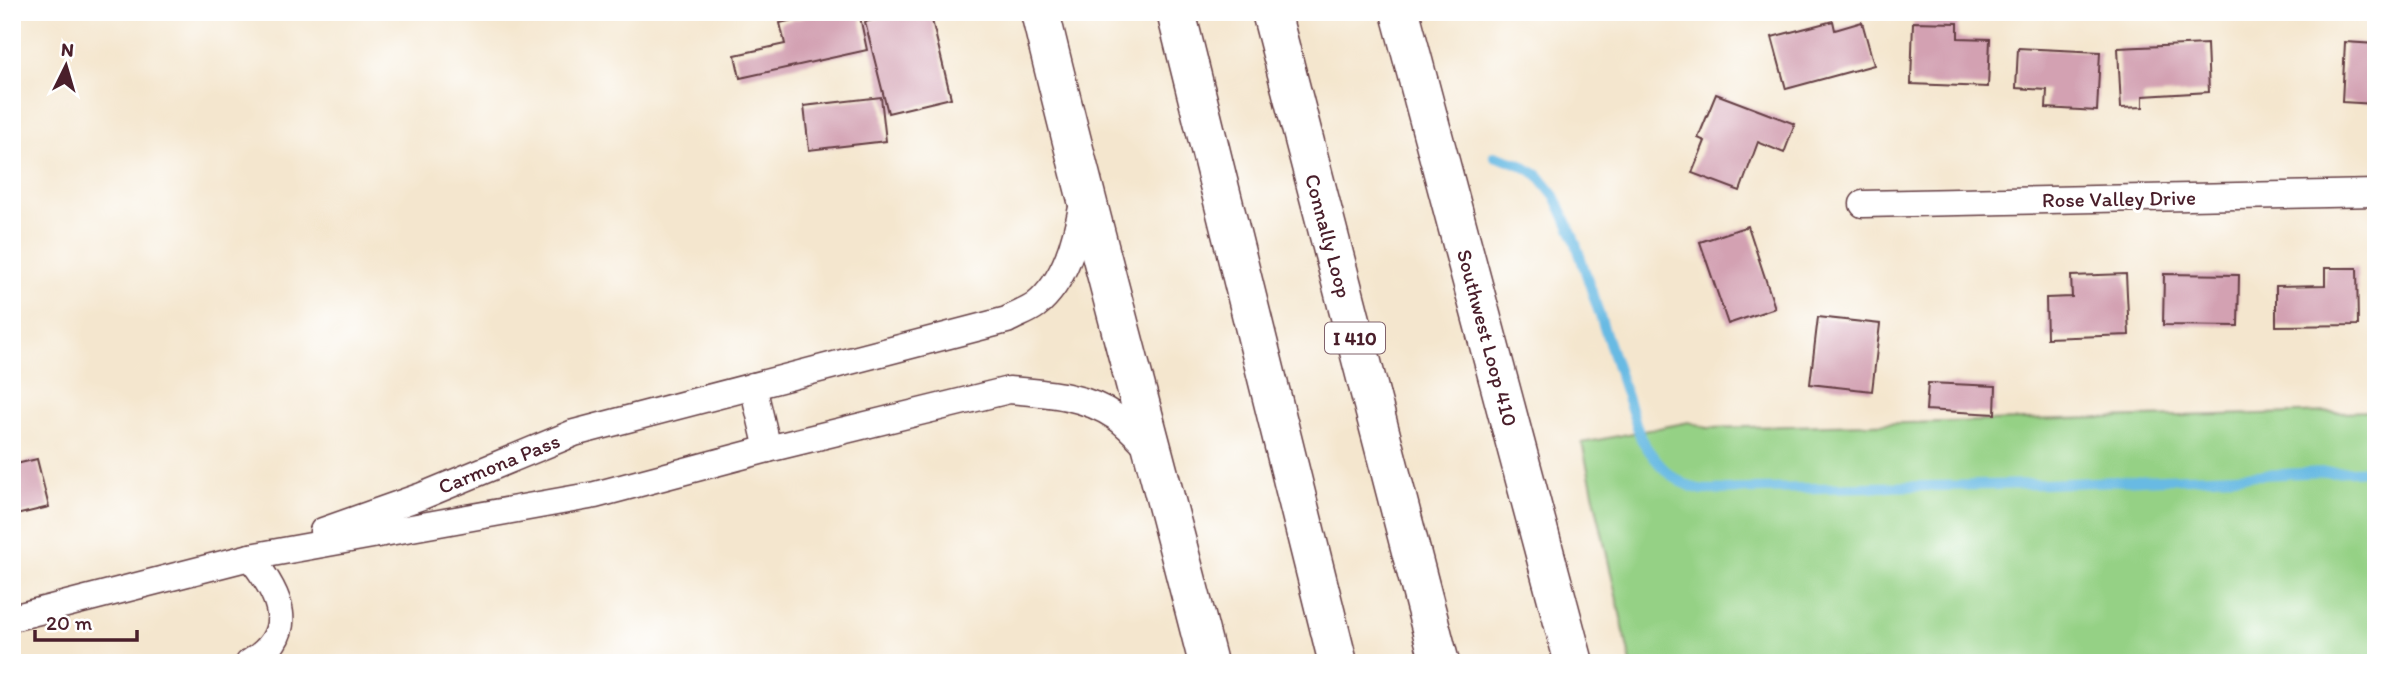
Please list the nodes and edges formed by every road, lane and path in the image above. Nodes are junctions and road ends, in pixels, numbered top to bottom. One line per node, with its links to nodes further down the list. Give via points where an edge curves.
1 (1040, 12): 6 (main road)
2 (1176, 12): 15 (main road)
3 (1270, 12): 16 (main road, Connally Loop / I 410)
4 (1400, 12): 17 (main road, Southwest Loop 410)
5 (2376, 193): 7 (street, Rose Valley Drive)
6 (1084, 197): 8 (street, Carmona Pass, via 1065,265 1037,304 1007,320); 10 (main road)
7 (1863, 204)
8 (753, 386): 9 (street); 11 (street, Carmona Pass, via 574,433 422,496)
9 (768, 449): 10 (street, Carmona Pass, via 1009,390 1086,401 1116,416); 11 (street, Carmona Pass, via 595,495)
10 (1155, 453): 14 (main road)
11 (250, 557): 12 (street, Carmona Pass); 13 (street, via 270,582 280,620 265,653)
12 (12, 618)
13 (249, 663)
14 (1208, 663)
15 (1338, 663)
16 (1440, 663)
17 (1574, 663)

